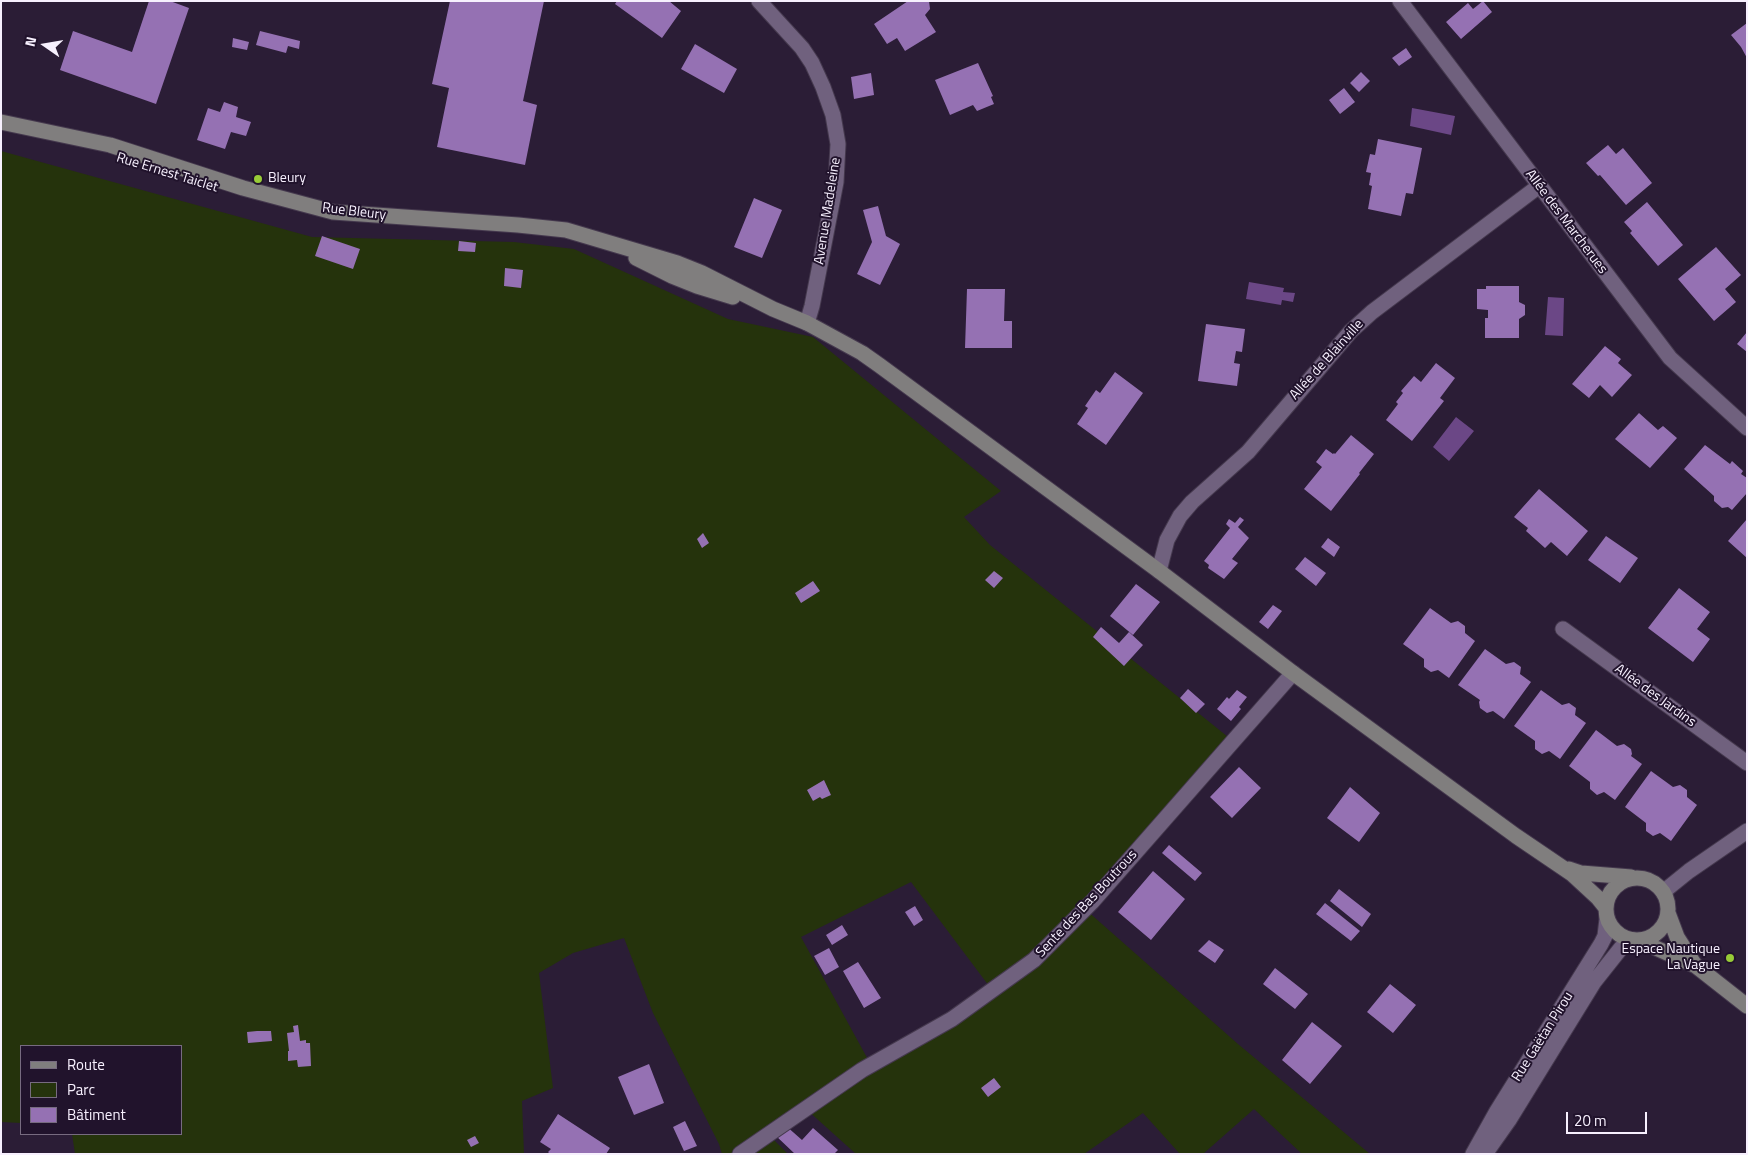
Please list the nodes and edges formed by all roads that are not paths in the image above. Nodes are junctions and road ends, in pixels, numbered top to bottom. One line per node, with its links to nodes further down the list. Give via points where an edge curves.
1 (759, 1): 8 (street, Avenue Madeleine, via 812,63 833,115 838,144 836,182)
2 (1400, 1): 6 (street, Allée des Marcherues)
3 (1, 122): 5 (street, Rue Ernest Taiclet)
4 (1, 132): 7 (street, Rue Ernest Taiclet, via 115,157 259,202 304,212)
5 (110, 145): 7 (street, Rue Bleury, via 243,188)
6 (1539, 186): 9 (street, Allée des Marcherues, via 1670,358); 10 (street, Allée de Blainville, via 1351,331 1248,452 1180,516 1167,540)
7 (333, 212): 8 (street, Rue Bleury, via 560,229 598,240 680,280)
8 (807, 323): 10 (street, via 879,365)
9 (1747, 428)
10 (1159, 571): 12 (street)
11 (1563, 629): 13 (street, Allée des Jardins)
12 (1293, 673): 15 (street); 23 (street, Sente des Bas Boutrous, via 1092,902 1034,960 952,1019 862,1070)
13 (1747, 763)
14 (1747, 832): 17 (street)
15 (1561, 866): 16 (street, via 1580,873); 19 (street, via 1585,884)
16 (1639, 878): 17 (street, via 1657,885); 19 (street, via 1629,879 1613,889 1608,898)
17 (1663, 892): 18 (street)
18 (1668, 913): 20 (street, via 1656,934); 21 (street, via 1677,938)
19 (1607, 914): 20 (street, via 1612,928 1619,935); 24 (street, Rue Gaëtan Pirou, via 1607,929 1601,944)
20 (1635, 940): 21 (street); 25 (street, Rue Gaëtan Pirou, via 1621,948 1594,982)
21 (1696, 966): 22 (street)
22 (1747, 1006)
23 (740, 1154)
24 (1473, 1154)
25 (1485, 1154)

